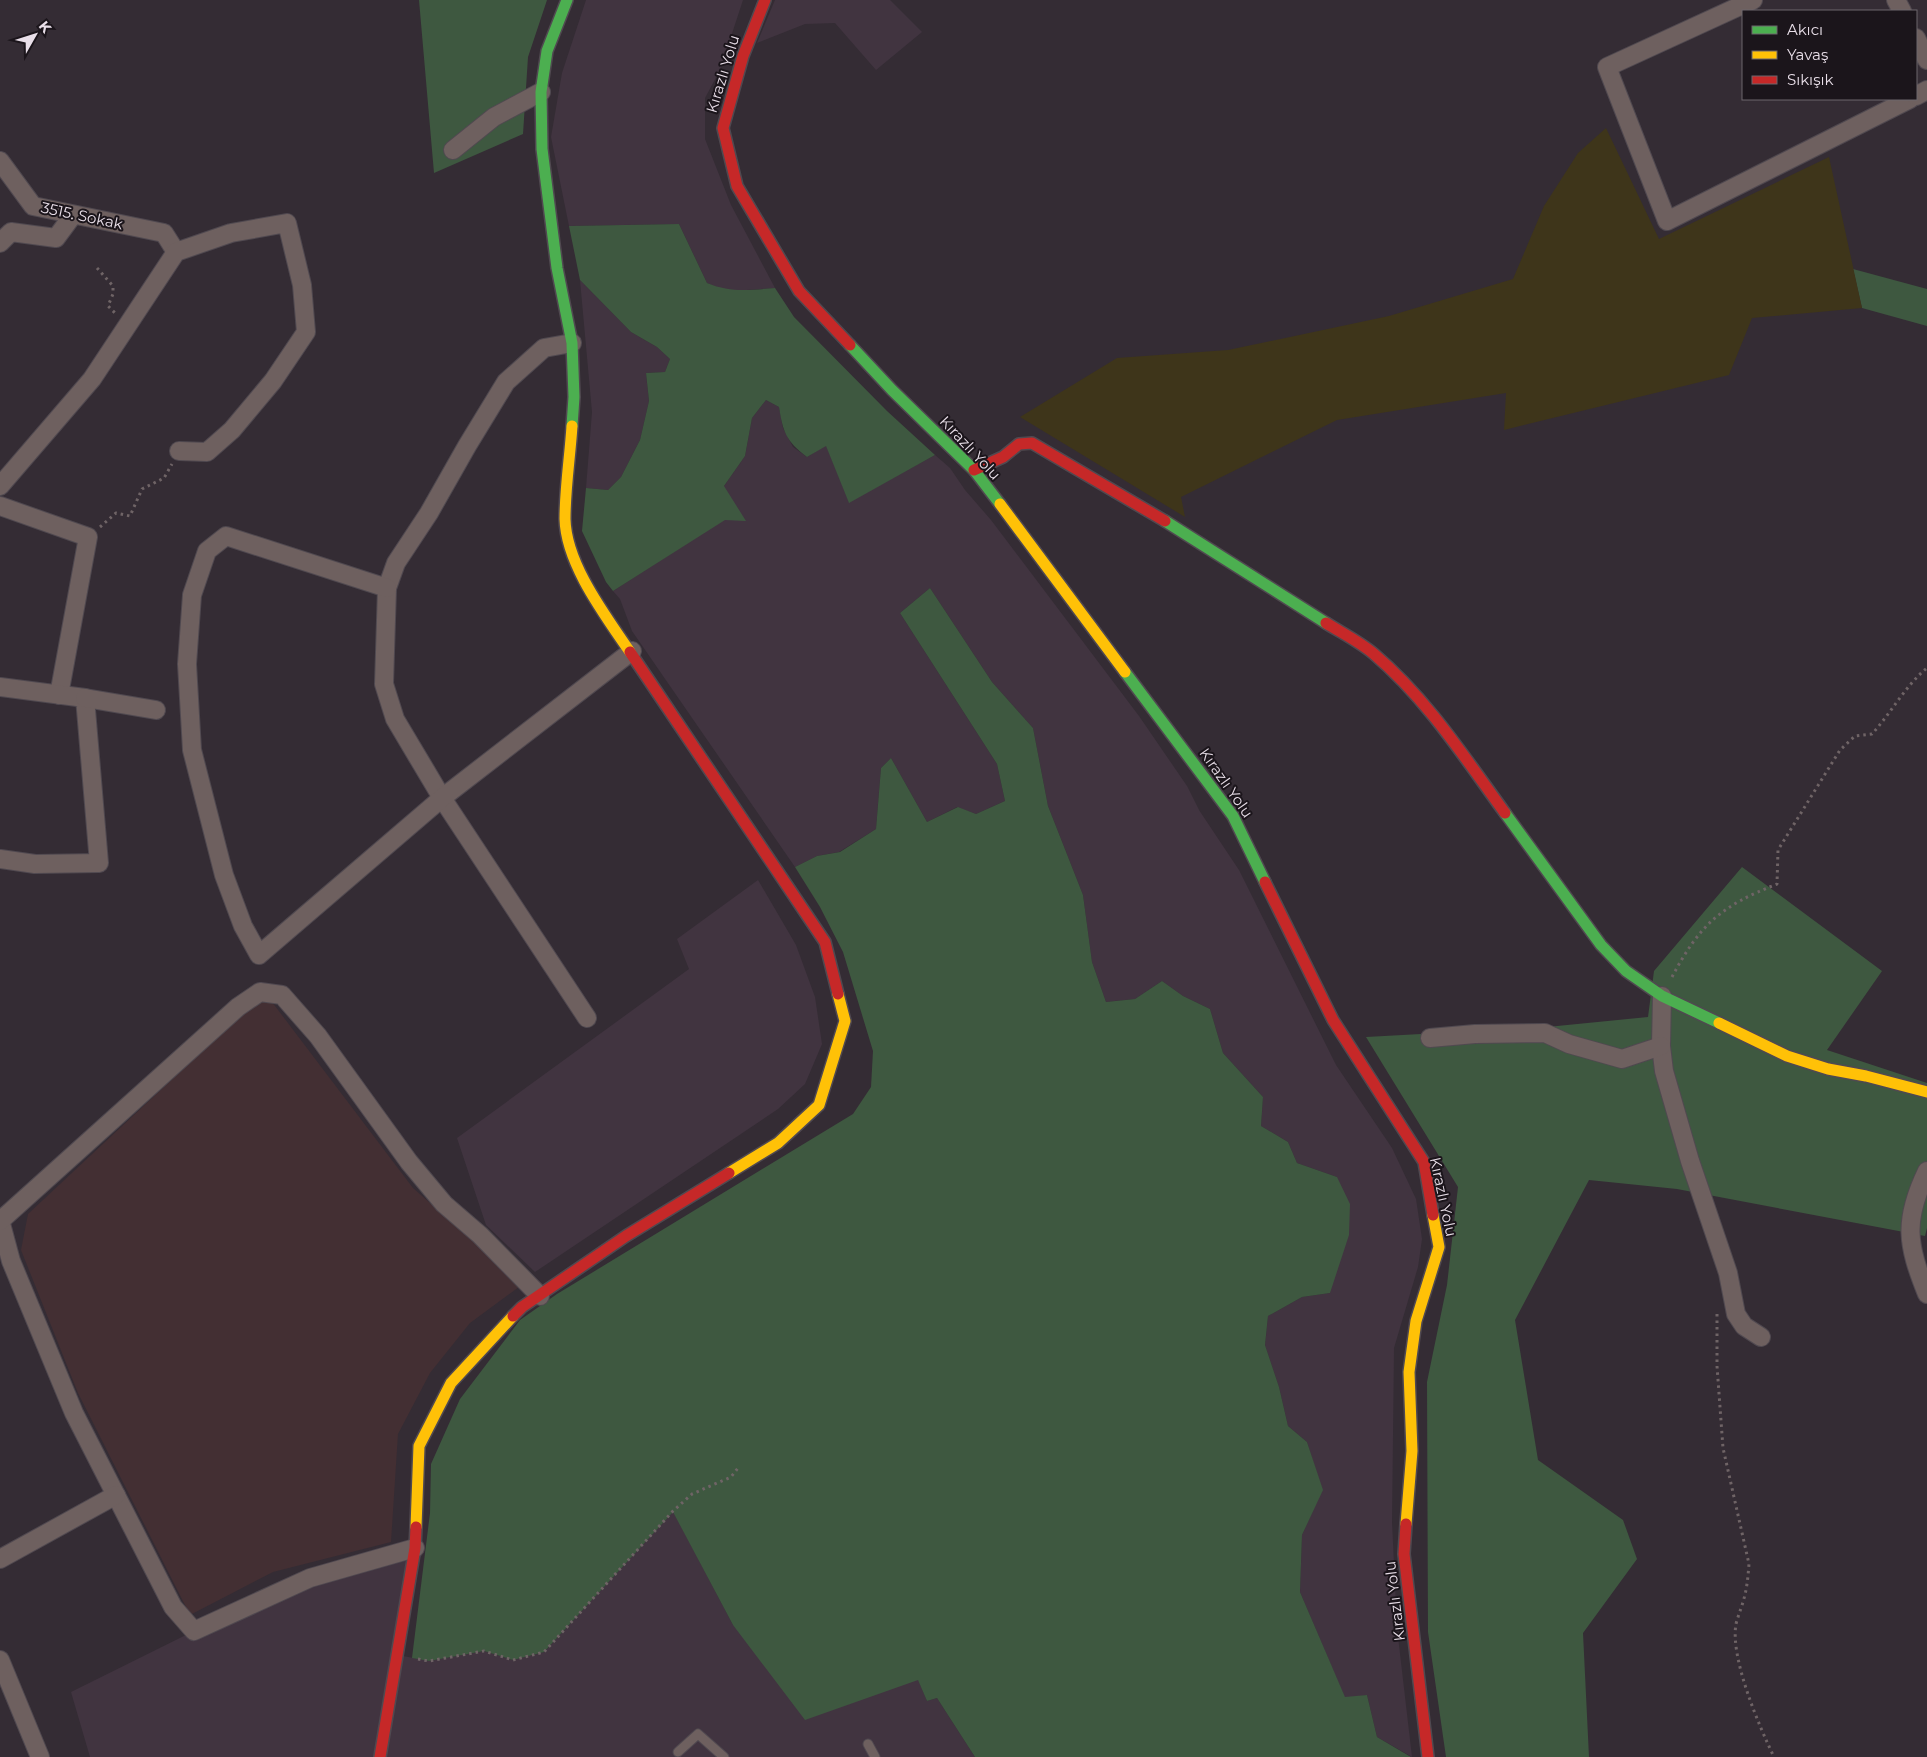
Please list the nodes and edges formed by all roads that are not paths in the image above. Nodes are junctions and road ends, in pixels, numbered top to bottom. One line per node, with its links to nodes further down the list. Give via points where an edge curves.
1 (566, 0): 6 (street, via 547,51)
2 (765, 0): 15 (street, Kırazlı Yolu, via 743,56 722,128 737,186 799,291 892,390)
3 (1753, 0): 7 (street, via 1607,68 1667,221)
4 (1917, 40): 5 (street)
5 (1927, 60)
6 (541, 92): 8 (street, via 494,117); 13 (street, via 543,158 557,268)
7 (1908, 100)
8 (452, 150)
9 (0, 161): 10 (street, 3515. Sokak, via 33,206)
10 (73, 215): 11 (street, via 56,238 11,232); 12 (street, 3515. Sokak, via 164,233)
11 (0, 244)
12 (176, 252): 14 (street, via 231,233 287,223 302,285 306,332 273,382 232,430 208,452); 16 (street, via 92,380)
13 (572, 343): 18 (street, via 544,348 506,382 396,563); 19 (street, via 574,397 565,520 572,554 589,591)
14 (179, 451)
15 (974, 470): 26 (street, via 1003,457 1019,444 1032,443 1165,521 1374,653 1439,723 1601,945 1626,971); 46 (street, Kırazlı Yolu, via 1233,816 1333,1020 1424,1162 1439,1247 1416,1321 1409,1372 1412,1451 1404,1554)
16 (0, 486)
17 (0, 506): 21 (street, via 88,537)
18 (387, 588): 24 (street, via 384,684 395,719); 24 (street, via 226,536 207,551 192,595 187,664 192,750 224,875 259,955)
19 (632, 651): 24 (street); 34 (street, via 825,942 845,1021 819,1105 778,1143 626,1236)
20 (0, 687): 21 (street)
21 (59, 695): 22 (street)
22 (85, 698): 23 (street); 25 (street, via 99,863 35,864)
23 (156, 710)
24 (442, 798): 27 (street)
25 (0, 860)
26 (1662, 996): 29 (street); 30 (street, via 1787,1056)
27 (587, 1018)
28 (1430, 1038): 29 (street, via 1545,1033 1569,1044 1622,1059)
29 (1661, 1046): 35 (street, via 1664,1071 1728,1273 1736,1314 1744,1326)
30 (1927, 1092)
31 (1927, 1171): 33 (street, via 1910,1219 1910,1237)
32 (0, 1221): 34 (street, via 238,1007 260,992 282,994 318,1036 444,1204 480,1235); 36 (street, via 11,1261 74,1413)
33 (1927, 1294)
34 (540, 1296): 37 (street, via 522,1307 451,1383 431,1423 420,1446)
35 (1761, 1338)
36 (116, 1495): 37 (street, via 173,1608 194,1631 310,1578); 38 (street)
37 (415, 1548): 43 (street)
38 (0, 1559)
39 (0, 1660): 42 (street)
40 (868, 1744): 45 (lane)
41 (678, 1752): 44 (lane, via 698,1734)
42 (40, 1757)
43 (380, 1757)
44 (724, 1757)
45 (875, 1757)
46 (1428, 1757)

